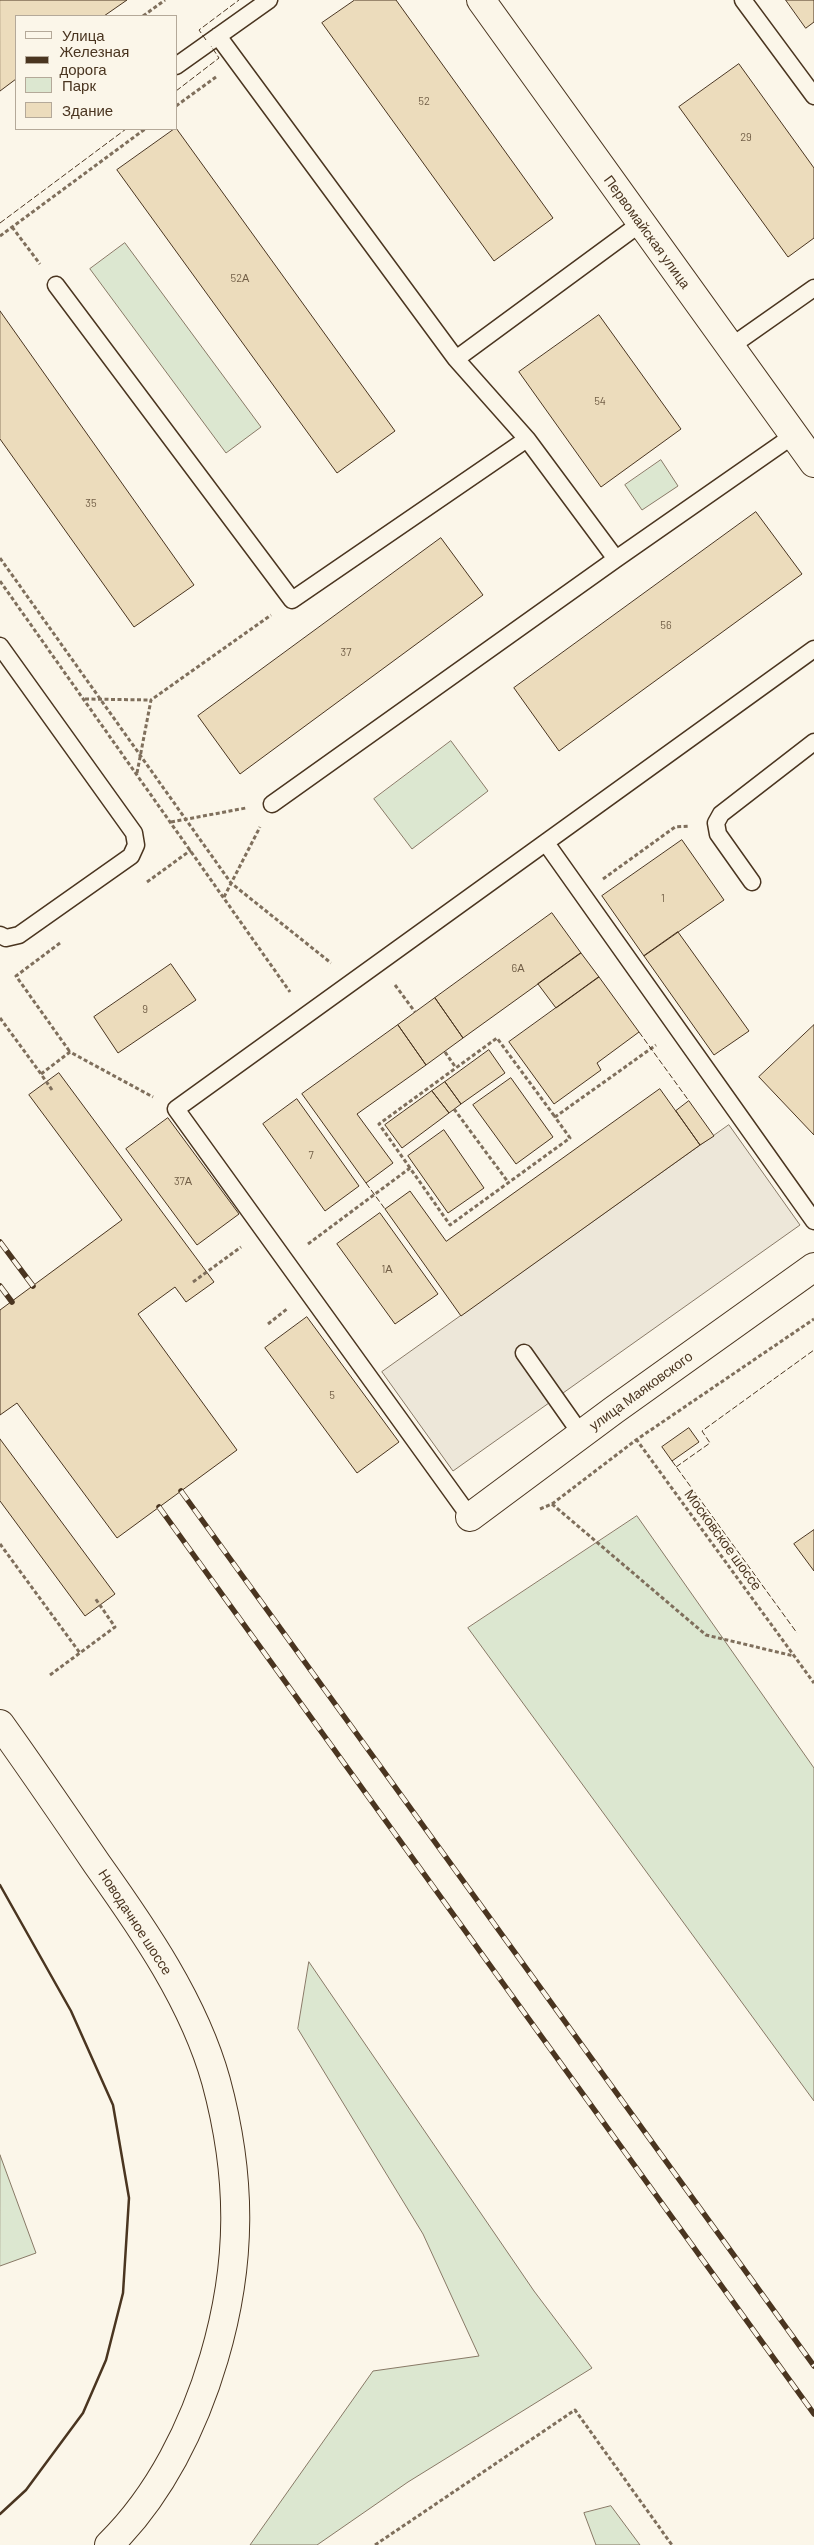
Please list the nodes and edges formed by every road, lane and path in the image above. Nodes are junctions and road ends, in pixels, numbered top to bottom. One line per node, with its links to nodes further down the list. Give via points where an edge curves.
1 (165, 0): 5 (path)
2 (268, 0): 6 (lane)
3 (481, 0): 12 (street, Первомайская улица)
4 (743, 0): 9 (lane)
5 (145, 15)
6 (218, 36): 7 (lane); 8 (lane)
7 (236, 62): 10 (path); 18 (lane)
8 (178, 65)
9 (814, 96)
10 (178, 105)
11 (144, 130): 13 (path)
12 (641, 223): 17 (street, Первомайская улица); 18 (lane)
13 (12, 227): 14 (path); 15 (path)
14 (0, 236)
15 (56, 285): 25 (lane)
16 (814, 288): 17 (lane)
17 (730, 347): 19 (street, Первомайская улица)
18 (456, 360): 20 (lane)
19 (794, 435): 21 (street, Первомайская улица); 23 (lane)
20 (527, 439): 23 (lane); 25 (lane)
21 (814, 463)
22 (0, 558): 29 (path)
23 (616, 559): 34 (lane)
24 (0, 581): 28 (path)
25 (292, 600): 30 (path)
26 (0, 646): 45 (lane, via 134,833 136,845 131,856 19,936 6,938)
27 (814, 649): 38 (lane)
28 (85, 699): 29 (path); 33 (path)
29 (100, 699): 30 (path); 32 (path)
30 (151, 700): 32 (path)
31 (814, 742): 37 (lane, via 721,814)
32 (140, 755): 33 (path); 35 (path)
33 (137, 773): 36 (path)
34 (272, 804): 35 (path); 42 (path)
35 (186, 820): 36 (path); 42 (path)
36 (171, 822): 39 (path)
37 (716, 823): 40 (lane, via 718,834); 43 (path, via 675,827)
38 (546, 843): 43 (lane); 47 (lane)
39 (191, 850): 41 (path); 44 (path)
40 (752, 882)
41 (144, 883)
42 (231, 883): 44 (path); 48 (path)
43 (582, 894): 52 (lane)
44 (224, 897): 50 (path)
45 (0, 934)
46 (66, 939): 53 (path, via 16,976)
47 (379, 964): 49 (path); 50 (lane)
48 (333, 965)
49 (415, 1012)
50 (306, 1015): 60 (lane)
51 (0, 1018): 56 (path)
52 (677, 1031): 62 (path); 65 (lane)
53 (70, 1052): 56 (path); 60 (path)
54 (445, 1052): 55 (path)
55 (456, 1068): 57 (path); 62 (path, via 497,1038)
56 (41, 1074): 59 (path)
57 (434, 1083): 58 (path); 63 (path, via 379,1124)
58 (437, 1088)
59 (52, 1090)
60 (176, 1109): 66 (lane)
61 (454, 1109): 64 (path)
62 (555, 1117): 64 (path, via 570,1138)
63 (410, 1168): 64 (path, via 450,1225); 67 (path)
64 (508, 1182)
65 (814, 1221)
66 (264, 1231): 67 (lane); 69 (path)
67 (286, 1261): 77 (lane)
68 (814, 1267): 72 (street, улица Маяковского)
69 (193, 1282)
70 (814, 1318): 74 (path)
71 (524, 1353): 73 (lane)
72 (614, 1410): 73 (street, улица Маяковского); 74 (path, Московское шоссе)
73 (581, 1434): 77 (street, улица Маяковского)
74 (636, 1440): 75 (path); 81 (path, Московское шоссе)
75 (552, 1504): 76 (path); 81 (path, via 706,1635)
76 (535, 1510)
77 (470, 1517)
78 (0, 1544): 80 (path)
79 (95, 1598): 80 (path, via 115,1627)
80 (80, 1652): 82 (path)
81 (794, 1656): 83 (path, Московское шоссе)
82 (50, 1675)
83 (814, 1683)
84 (0, 1724): 85 (street, Новодачное шоссе, via 161,1958 192,2020 215,2080 228,2136 236,2200 227,2314 208,2378 182,2441 155,2489)
85 (109, 2545)
86 (375, 2545): 87 (path, via 576,2410)
87 (672, 2545)

